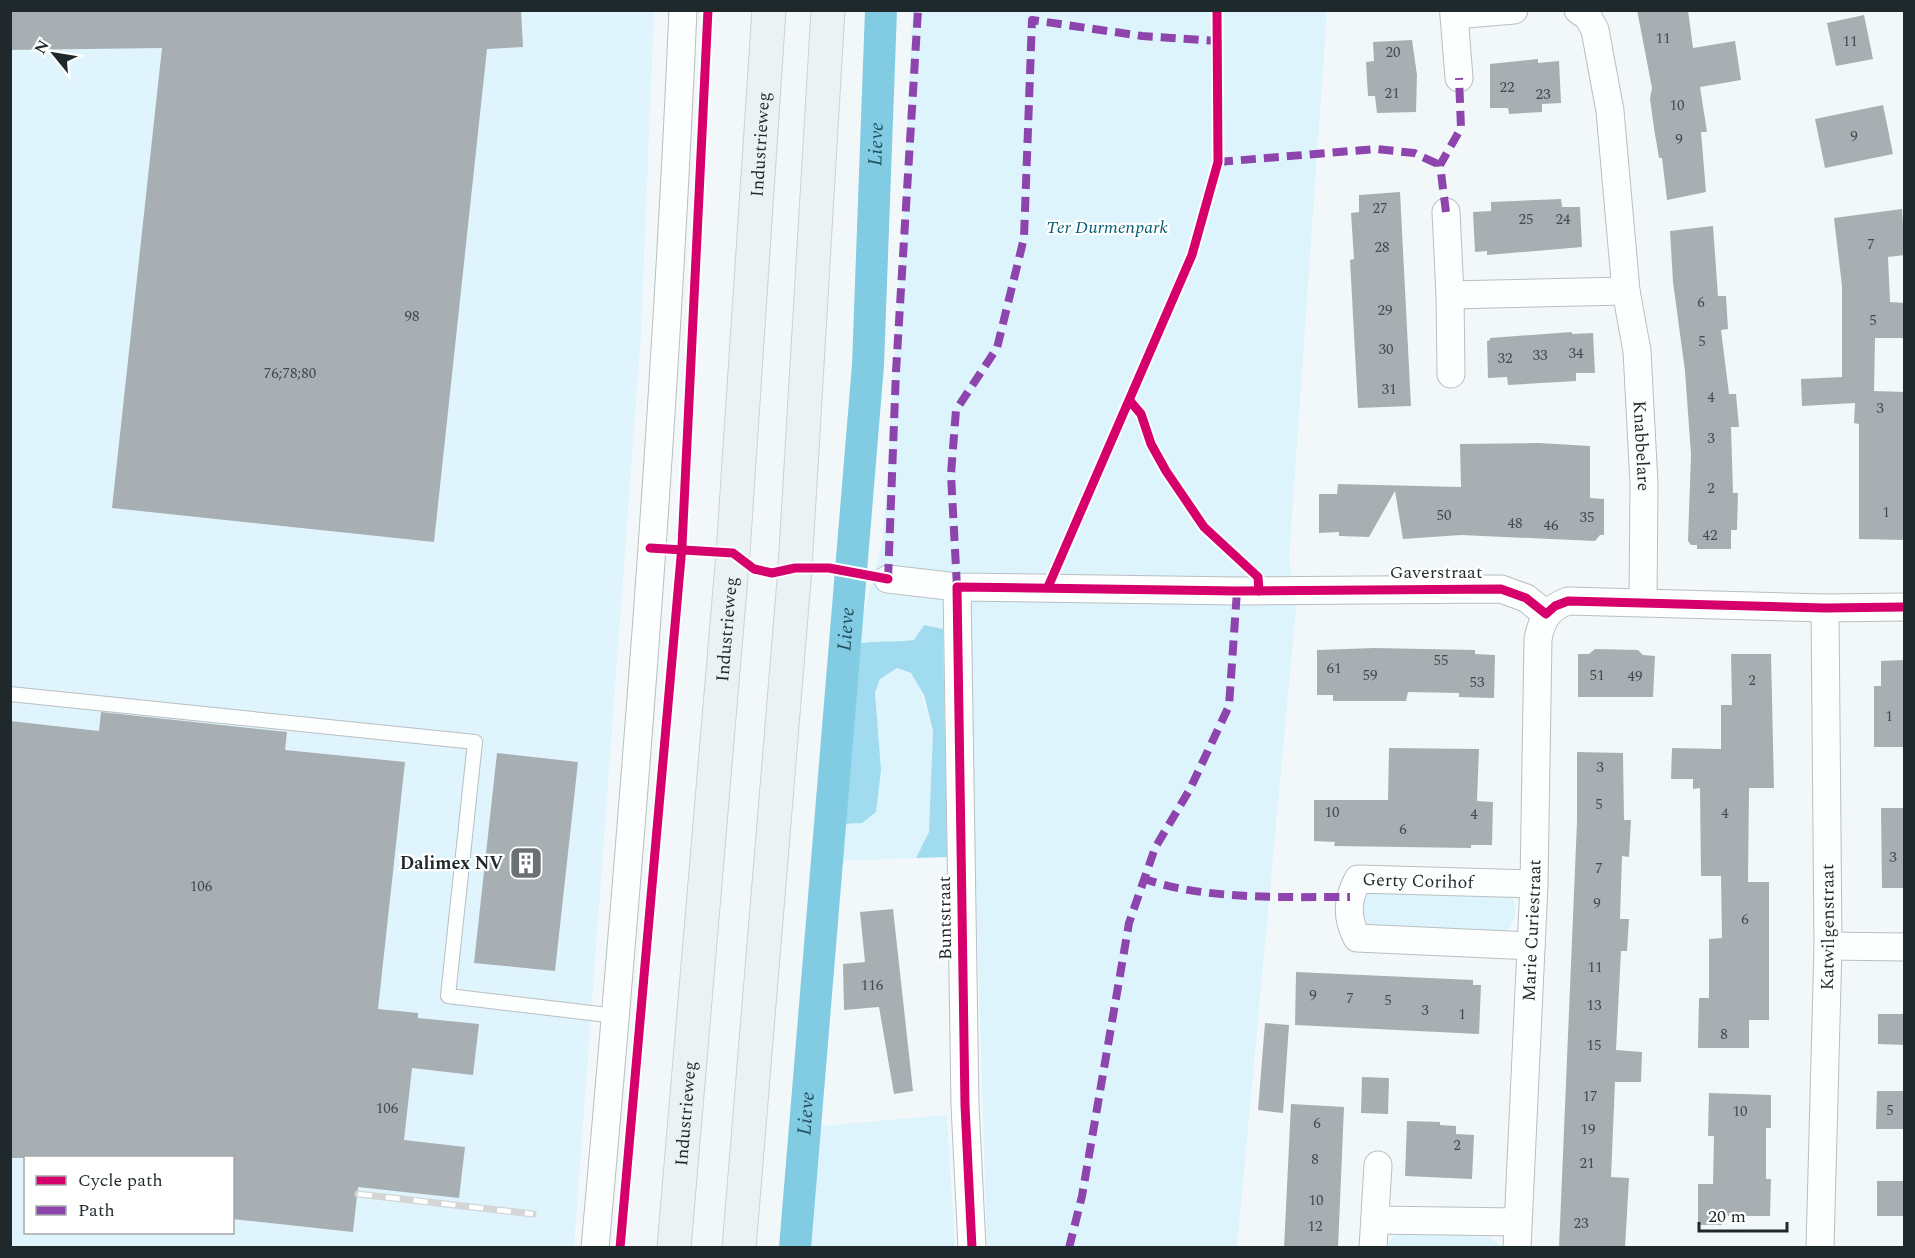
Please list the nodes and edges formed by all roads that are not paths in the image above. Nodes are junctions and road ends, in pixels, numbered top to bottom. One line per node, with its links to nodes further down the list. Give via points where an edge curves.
1 (683, 10): 23 (street, via 676,161)
2 (769, 10): 28 (highway, Industrieweg, via 732,564)
3 (828, 10): 29 (highway, via 795,568)
4 (1514, 10): 6 (street)
5 (1578, 10): 9 (street, Knabbelare, via 1588,17 1595,30 1610,111)
6 (1454, 13): 7 (street)
7 (1459, 78)
8 (1446, 212): 10 (street)
9 (1626, 291): 10 (street); 14 (street, Knabbelare, via 1637,351 1641,410)
10 (1450, 295): 11 (street)
11 (1451, 374)
12 (888, 579): 13 (street, Gaverstraat)
13 (957, 587): 17 (street, Gaverstraat, via 1501,589 1526,598); 30 (street, Buntstraat, via 965,1105)
14 (1643, 602): 16 (street); 17 (street, via 1568,601)
15 (1905, 607): 16 (street)
16 (1825, 608): 21 (street, Katwilgenstraat)
17 (1546, 614): 19 (street, Marie Curiestraat, via 1538,639)
18 (10, 694): 23 (lane, via 476,742 448,996)
19 (1534, 884): 20 (street, Marie Curiestraat); 20 (street, Gerty Corihof, via 1358,879 1348,910 1356,938)
20 (1531, 946): 26 (street, Marie Curiestraat)
21 (1828, 946): 22 (street); 32 (street, Katwilgenstraat)
22 (1905, 947)
23 (616, 1016): 27 (street)
24 (1378, 1165): 25 (street)
25 (1375, 1220): 26 (street); 31 (street)
26 (1518, 1235)
27 (595, 1248)
28 (674, 1248)
29 (739, 1248)
30 (972, 1248)
31 (1373, 1248)
32 (1820, 1248)

